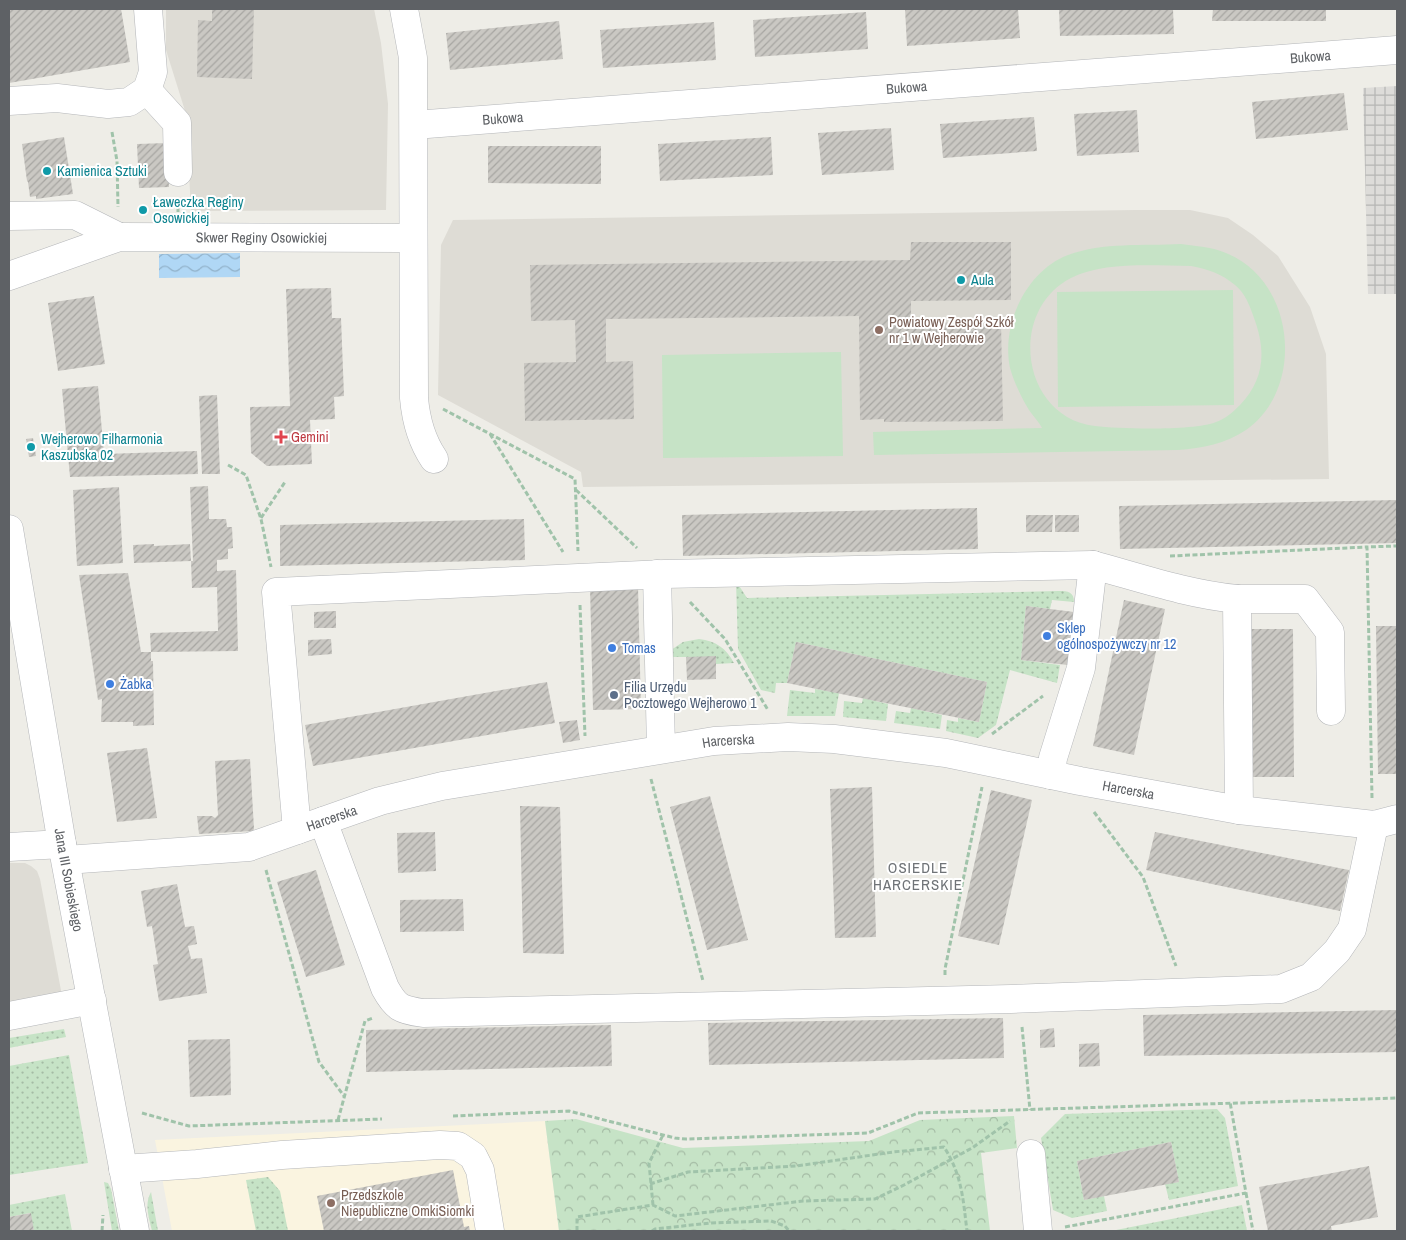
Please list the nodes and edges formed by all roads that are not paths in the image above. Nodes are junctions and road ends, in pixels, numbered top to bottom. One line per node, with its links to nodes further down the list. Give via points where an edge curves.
1 (148, 9): 4 (street, via 154,72)
2 (404, 9): 6 (street, via 413,58)
3 (1397, 50): 6 (street, Bukowa)
4 (147, 90): 5 (street, via 129,102 108,104 56,98); 7 (street, via 177,124)
5 (9, 101)
6 (414, 125): 12 (street, via 414,398 419,431)
7 (178, 172)
8 (9, 216): 9 (street, Skwer Reginy Osowickiej, via 75,215)
9 (119, 237): 10 (street, Skwer Reginy Osowickiej); 11 (street, Skwer Reginy Osowickiej)
10 (404, 238)
11 (9, 276)
12 (434, 459)
13 (9, 529): 25 (street, Jana III Sobieskiego)
14 (1093, 564): 15 (street); 16 (street, via 1161,585); 19 (street, via 1080,668 1053,758)
15 (657, 574): 18 (street); 23 (street, via 276,592)
16 (1237, 599): 17 (street, via 1305,599 1330,632); 20 (street)
17 (1331, 710)
18 (662, 749): 19 (street, Harcerska, via 714,741 834,738 946,753); 22 (street, Harcerska, via 442,786 380,800)
19 (1051, 775): 20 (street, Harcerska)
20 (1239, 810): 21 (street, Harcerska)
21 (1381, 814): 22 (street, via 1352,929 1337,951 1311,977 1281,989 423,1013 405,1011 394,1003 385,988)
22 (323, 821): 23 (street, Harcerska)
23 (297, 830): 25 (street, Harcerska, via 249,847)
24 (9, 847): 25 (street, Harcerska)
25 (64, 852): 26 (street, Jana III Sobieskiego)
26 (92, 1000): 27 (street); 29 (street, Jana III Sobieskiego)
27 (9, 1016)
28 (1031, 1154): 30 (street)
29 (124, 1169): 31 (street, Jana III Sobieskiego); 32 (street, via 458,1146 473,1156 480,1170)
30 (1050, 1230)
31 (135, 1231)
32 (490, 1231)

